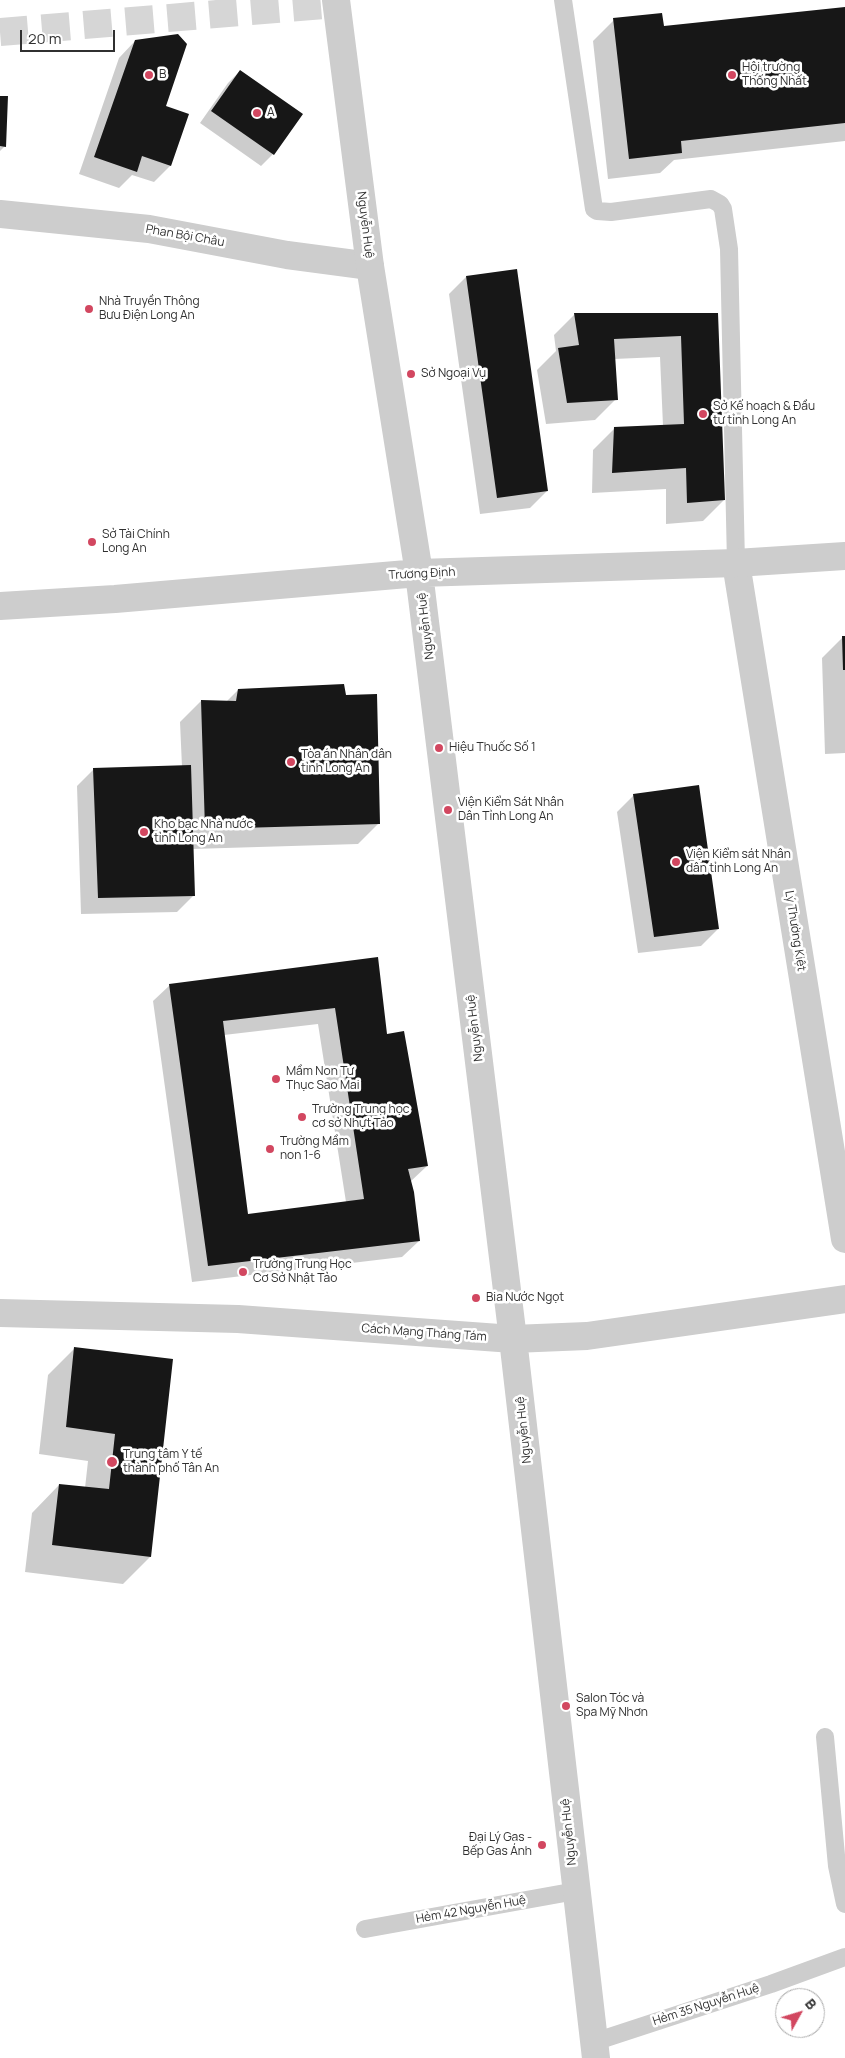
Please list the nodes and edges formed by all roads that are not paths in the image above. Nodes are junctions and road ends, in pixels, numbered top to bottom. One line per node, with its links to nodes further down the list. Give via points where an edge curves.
1 (336, 0): 4 (street, Nguyễn Huệ)
2 (562, 0): 6 (lane, via 594,209 611,212 711,199 723,209 729,249)
3 (0, 214): 4 (street, Phan Bội Châu, via 150,229 287,255)
4 (370, 266): 7 (street, Nguyễn Huệ)
5 (845, 556): 6 (street, Trương Định)
6 (736, 563): 7 (street, Trương Định); 9 (street, Lý Thường Kiệt)
7 (419, 573): 8 (street, Trương Định, via 115,600); 12 (street, Nguyễn Huệ)
8 (0, 606)
9 (845, 1239)
10 (845, 1299): 12 (street, Cách Mạng Tháng Tám, via 587,1336)
11 (0, 1313): 12 (street, Cách Mạng Tháng Tám, via 238,1320)
12 (513, 1339): 14 (street, Nguyễn Huệ)
13 (825, 1737): 15 (lane, via 837,1866)
14 (576, 1891): 16 (lane, Hẻm 42 Nguyễn Huệ); 18 (street, Nguyễn Huệ)
15 (845, 1904)
16 (365, 1929)
17 (845, 1957): 18 (lane, Hẻm 35 Nguyễn Huệ)
18 (595, 2050)

